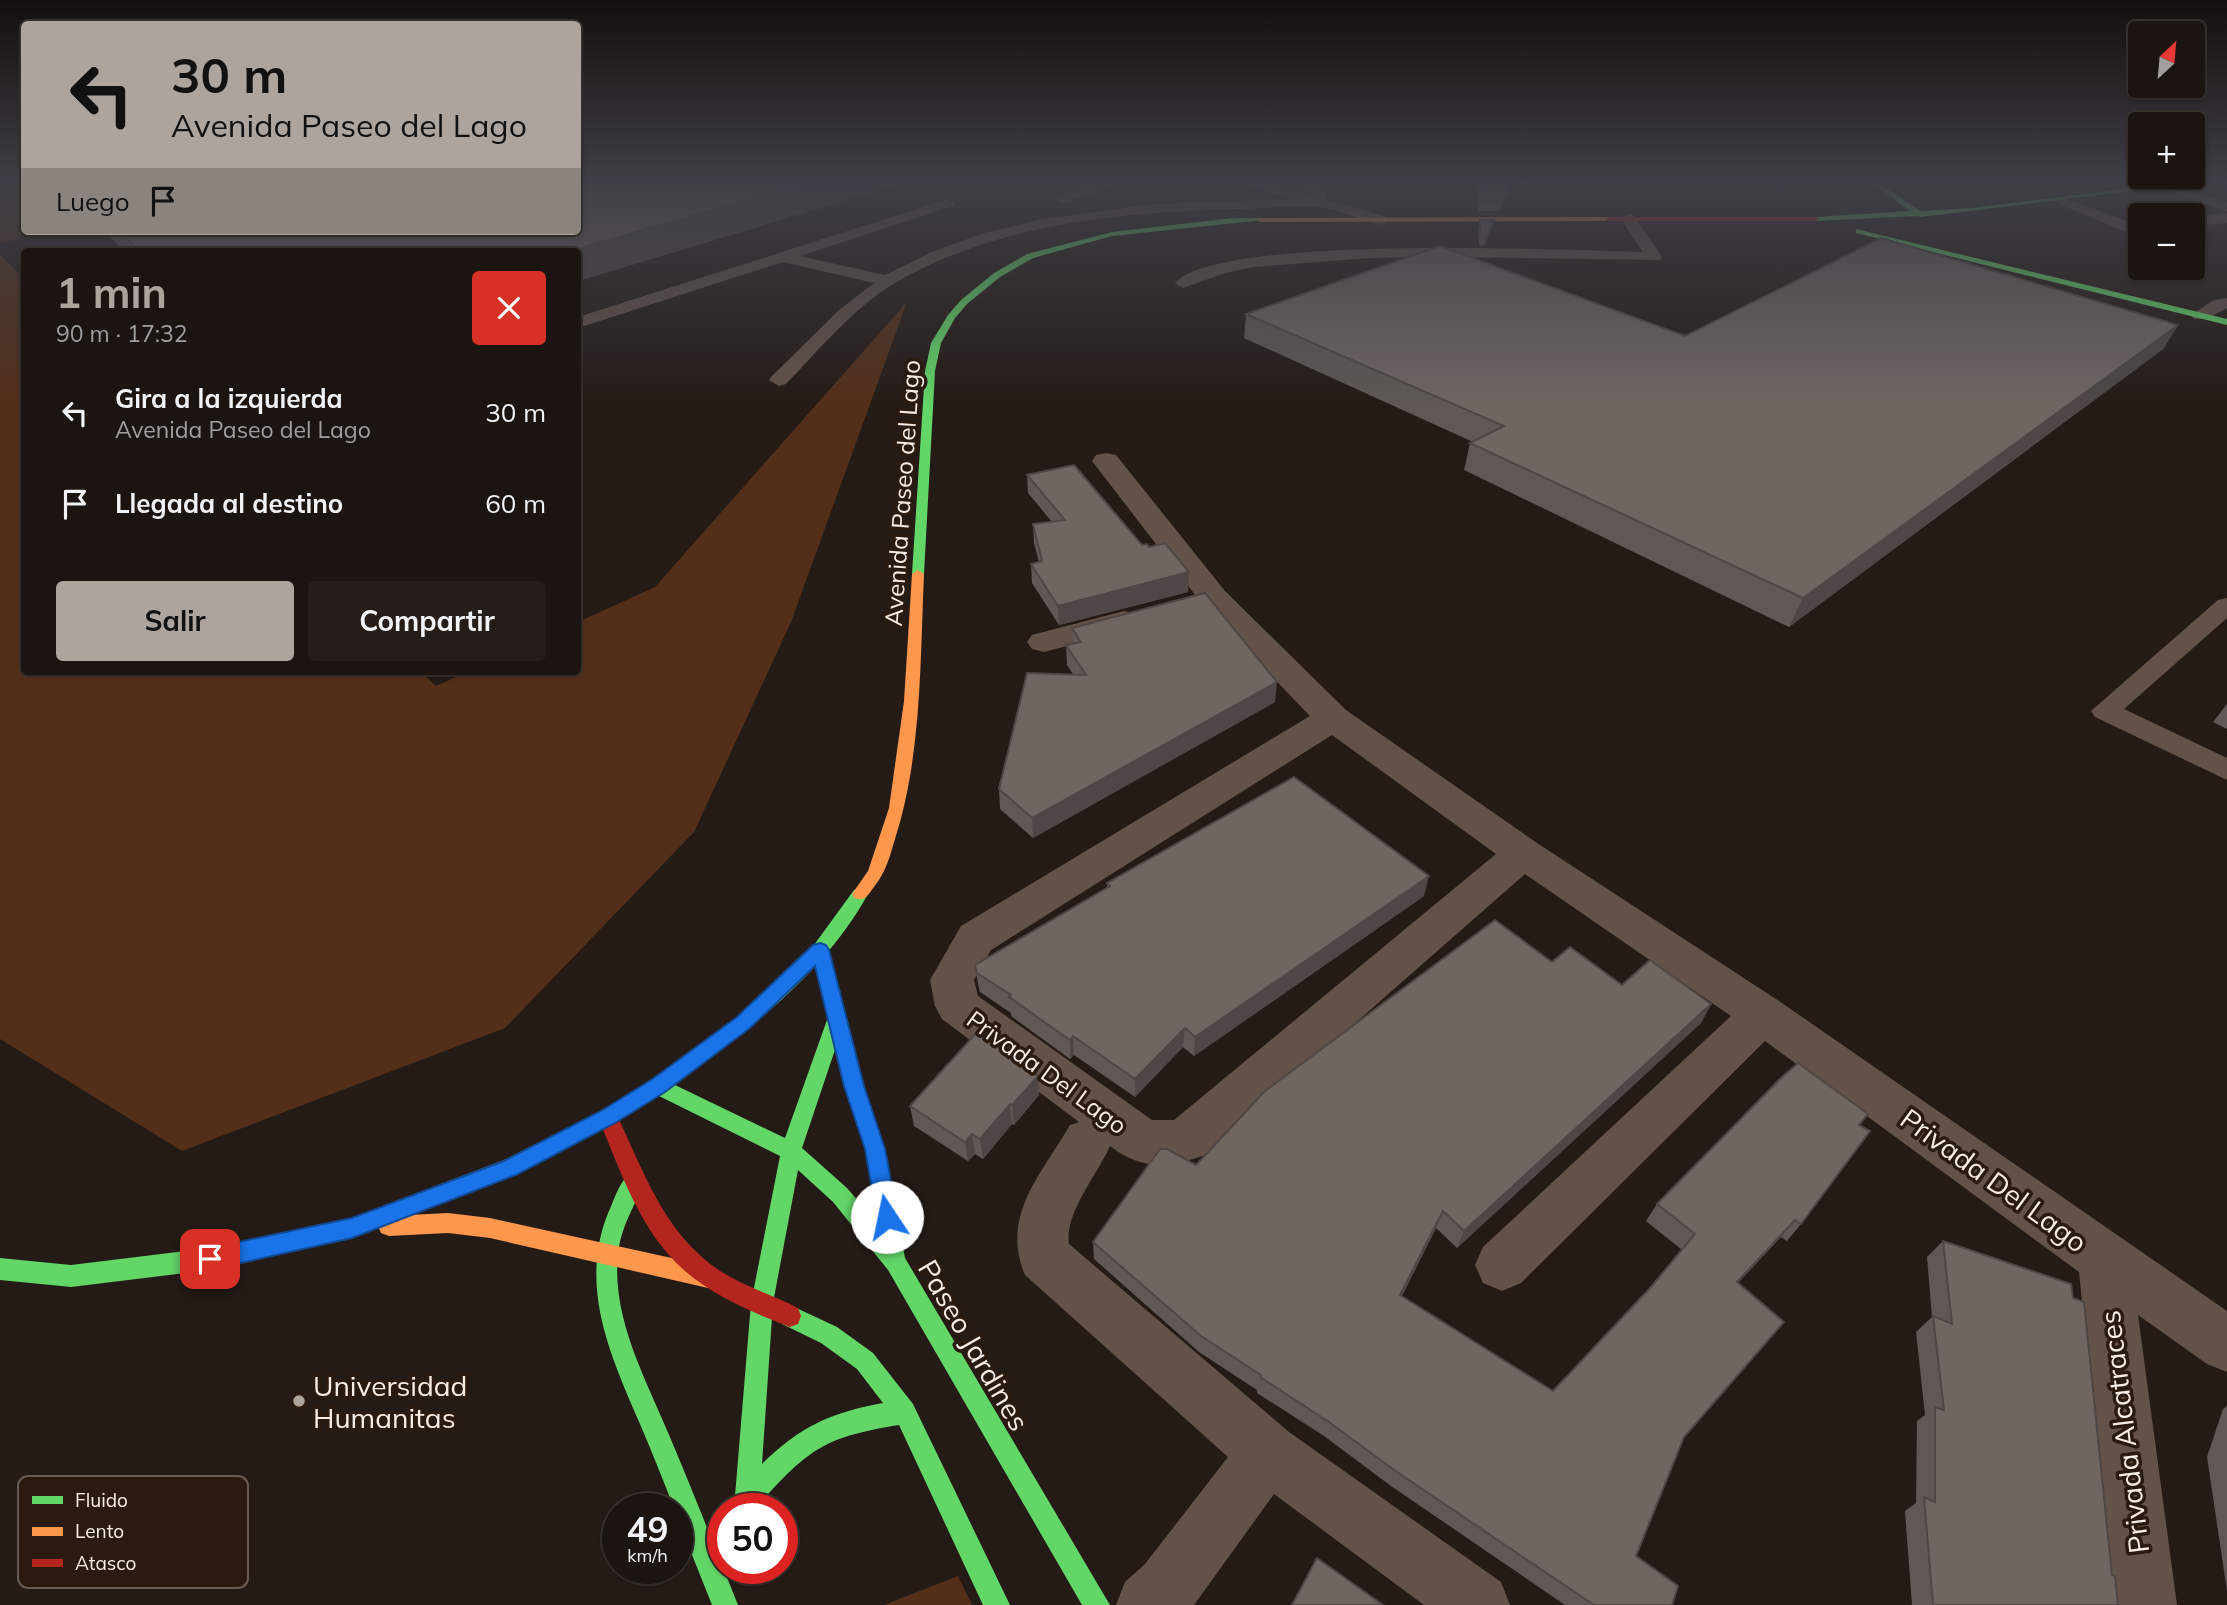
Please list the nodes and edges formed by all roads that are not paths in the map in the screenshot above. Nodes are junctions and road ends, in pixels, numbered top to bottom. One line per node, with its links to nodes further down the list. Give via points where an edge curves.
1 (786, 256): 8 (lane)
2 (944, 256): 9 (lane)
3 (1030, 256): 23 (main road, Avenida Paseo del Lago, via 964,302 936,343 930,371 911,701 897,808 876,873)
4 (1322, 256): 10 (lane, via 1213,269)
5 (1615, 256): 6 (lane)
6 (1653, 256)
7 (1968, 256): 12 (main road)
8 (783, 257): 9 (lane); 13 (lane)
9 (888, 281): 15 (lane, via 854,307)
10 (1183, 283)
11 (2227, 303): 12 (lane)
12 (2200, 315): 14 (main road)
13 (581, 322)
14 (2227, 322)
15 (779, 380)
16 (1106, 461): 20 (street, Privada Del Lago, via 1201,601)
17 (2227, 605): 21 (lane, via 2105,711)
18 (1149, 615): 19 (street)
19 (1044, 642)
20 (1333, 718): 22 (street, Privada Del Lago); 22 (street, Privada Del Lago, via 976,938 952,979 958,1006 1142,1142 1168,1144 1188,1139)
21 (2227, 770)
22 (1523, 853): 24 (street, Privada Del Lago)
23 (820, 950): 25 (main road); 26 (main road, Avenida Paseo del Lago, via 743,1023)
24 (1763, 1014): 32 (street, Privada Del Lago); 34 (street)
25 (836, 1020): 29 (main road); 33 (main road, via 875,1149)
26 (658, 1086): 27 (main road, Avenida Paseo del Lago); 29 (main road, Paseo Jardines)
27 (608, 1117): 30 (main road); 31 (main road, Avenida Paseo del Lago, via 511,1167)
28 (1088, 1140): 41 (street, Privada Del Lago, via 1045,1215 1044,1257)
29 (791, 1152): 33 (main road, Paseo Jardines, via 840,1195); 38 (main road)
30 (636, 1180): 36 (main road, via 609,1237); 37 (main road, via 665,1236)
31 (352, 1228): 35 (main road, Avenida Paseo del Lago, via 210,1259 85,1275); 36 (main road, via 449,1223 490,1228)
32 (2104, 1259): 39 (street, Privada Del Lago); 49 (street, Privada Alcatraces)
33 (896, 1263): 46 (main road, Paseo Jardines)
34 (1502, 1265)
35 (0, 1269)
36 (608, 1275): 37 (lane, via 645,1280); 44 (main road, via 615,1323 632,1370)
37 (697, 1275): 38 (main road)
38 (762, 1303): 40 (main road, via 830,1335 865,1362); 42 (main road)
39 (2227, 1344)
40 (905, 1412): 43 (main road, via 848,1421 813,1434); 45 (main road)
41 (1268, 1453): 47 (street, via 1168,1587); 48 (street, Privada Del Lago)
42 (747, 1493)
43 (755, 1493)
44 (731, 1601)
45 (997, 1605)
46 (1097, 1605)
47 (1148, 1605)
48 (1478, 1605)
49 (2145, 1605)

